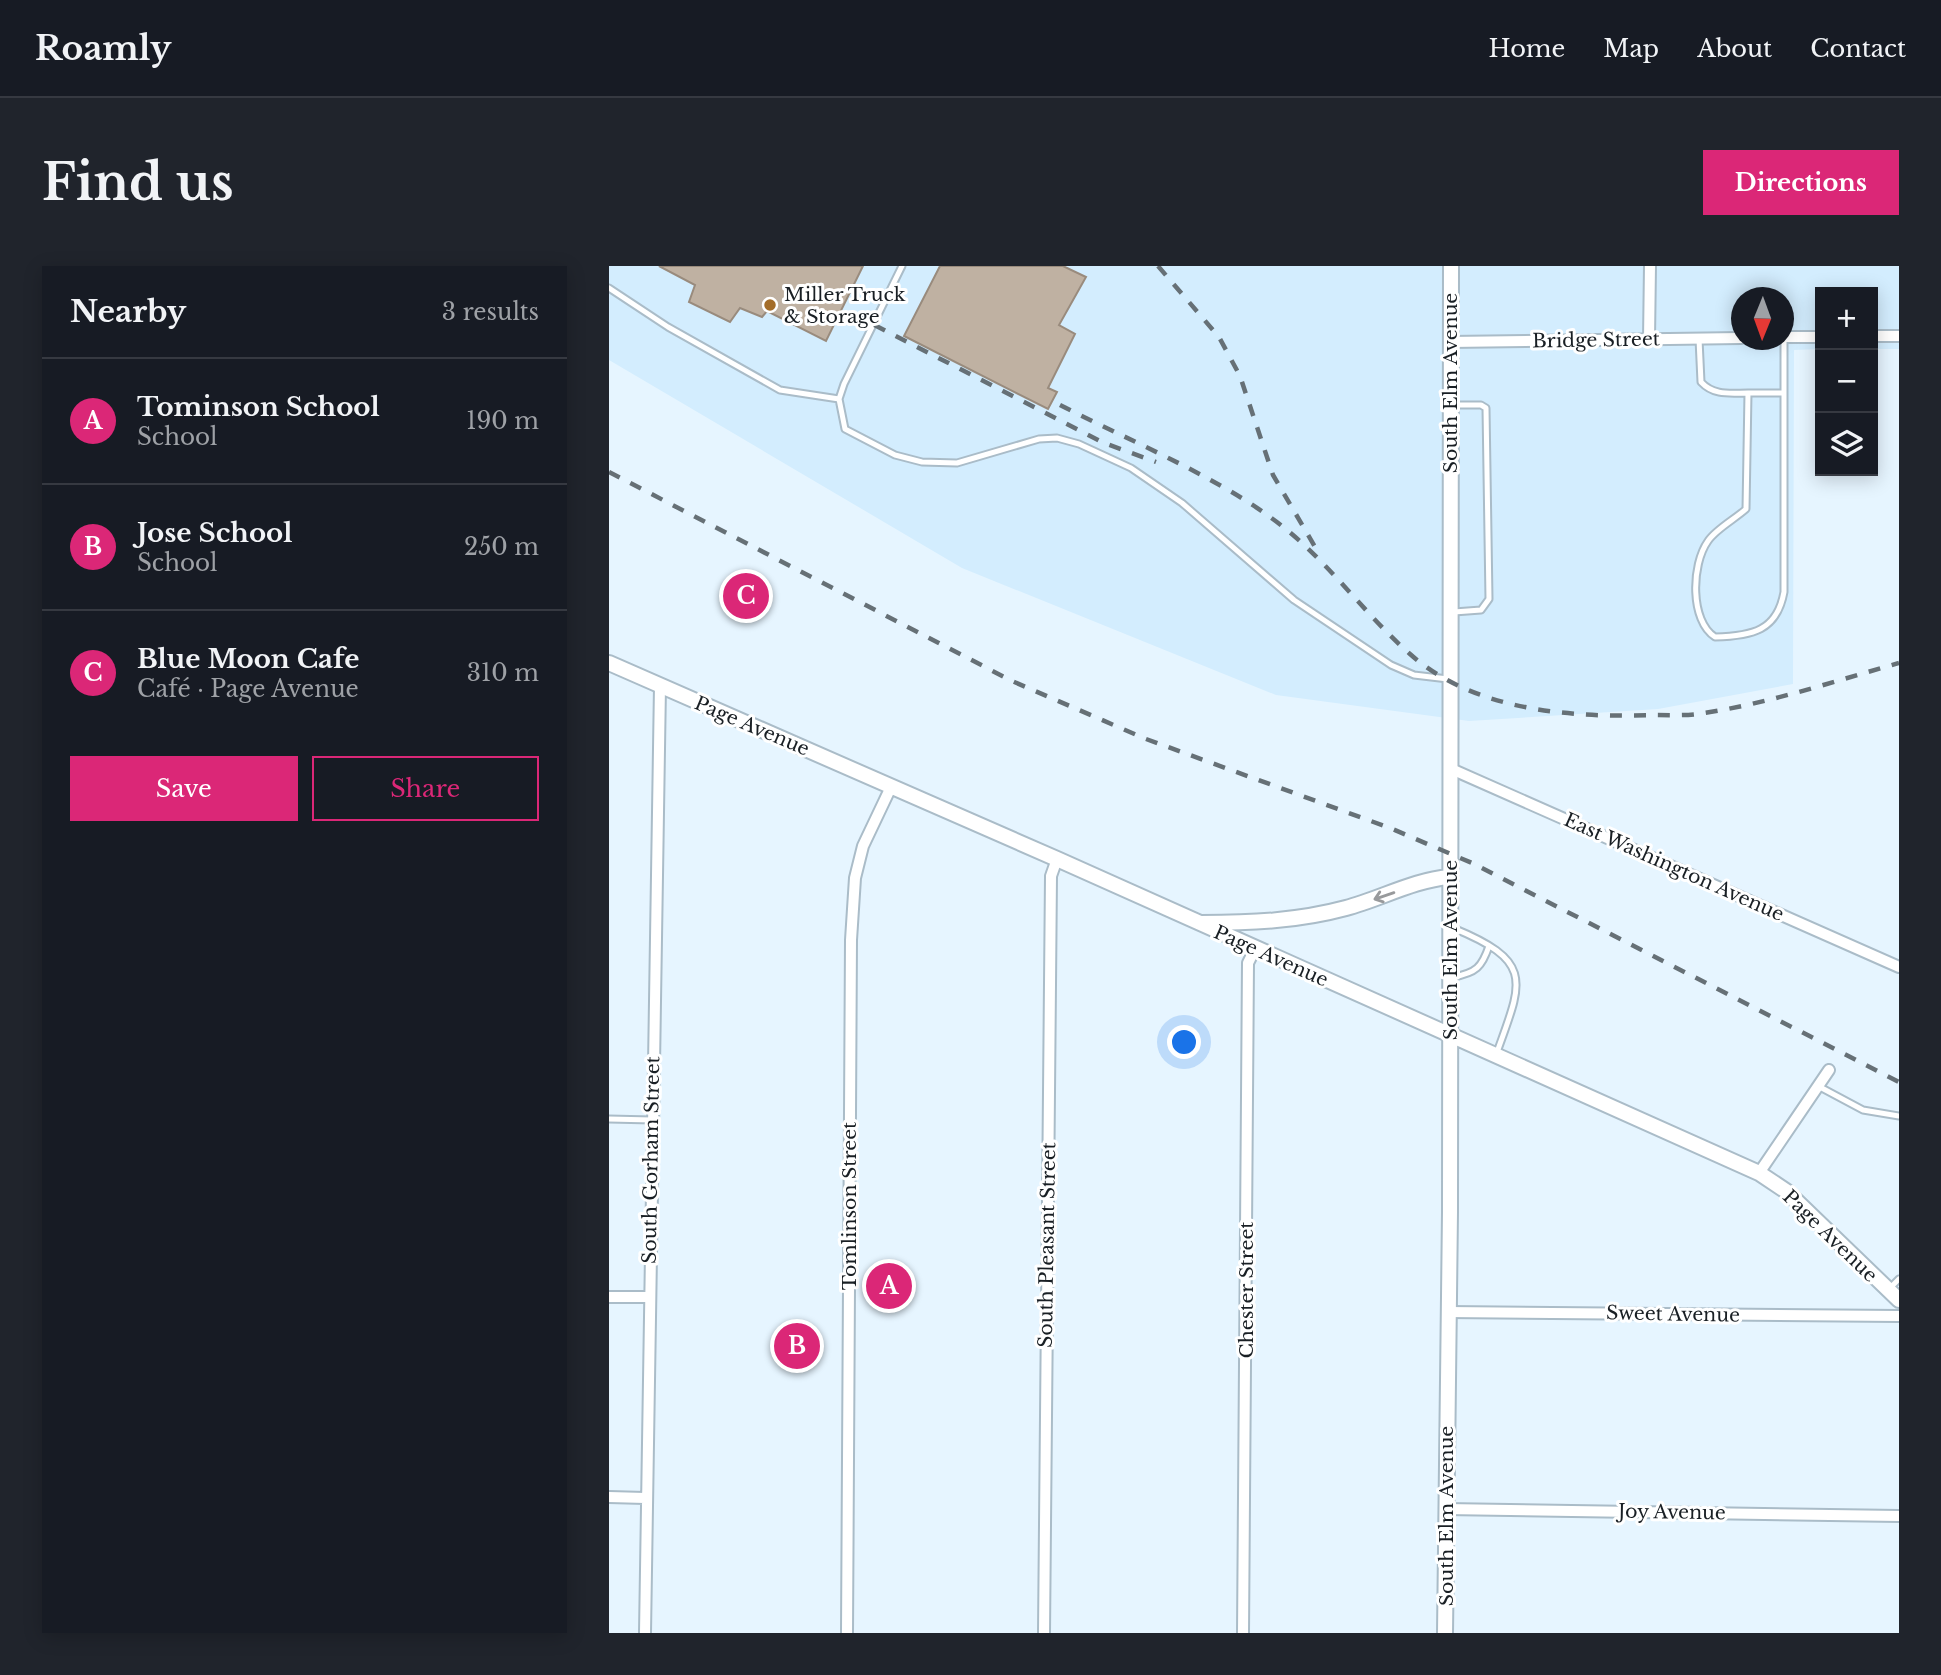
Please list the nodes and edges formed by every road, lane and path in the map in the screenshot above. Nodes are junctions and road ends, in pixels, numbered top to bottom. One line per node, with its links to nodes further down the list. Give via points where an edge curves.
1 (902, 266): 16 (lane)
2 (1451, 266): 12 (street, South Elm Avenue)
3 (1650, 266): 10 (street)
4 (609, 288): 16 (lane, via 780,390)
5 (1878, 336): 6 (street)
6 (1899, 336)
7 (1794, 337): 8 (street)
8 (1815, 337)
9 (1731, 338): 11 (street, Bridge Street)
10 (1649, 339): 11 (street, Bridge Street); 12 (street, Bridge Street)
11 (1699, 339): 14 (lane, via 1701,383 1709,390)
12 (1450, 342): 17 (street, South Elm Avenue)
13 (1784, 350): 15 (lane)
14 (1748, 393): 15 (lane); 15 (lane, via 1746,509 1709,539 1698,574 1697,612 1704,630 1716,637 1758,630 1780,611 1784,592)
15 (1783, 393)
16 (839, 400): 20 (lane, via 845,429 895,455 922,462 957,463 1057,438 1131,468 1182,503 1294,600 1336,629 1391,665 1414,675)
17 (1450, 405): 18 (street, South Elm Avenue); 18 (lane, via 1481,404 1486,408 1489,599 1481,610)
18 (1449, 612): 20 (street, South Elm Avenue)
19 (609, 663): 21 (street, Page Avenue)
20 (1448, 679): 22 (street, South Elm Avenue)
21 (660, 686): 23 (street, Page Avenue); 38 (street, South Gorham Street)
22 (1449, 768): 25 (street, South Elm Avenue); 30 (street, East Washington Avenue)
23 (891, 787): 24 (street, Page Avenue); 51 (street, Tomlinson Street, via 863,846 855,878 851,940)
24 (1057, 859): 26 (street, Page Avenue); 52 (street, South Pleasant Street, via 1051,876)
25 (1449, 877): 26 (street, one-way to 26, via 1432,878 1379,899 1310,916); 27 (street, South Elm Avenue)
26 (1196, 923): 29 (street, Page Avenue)
27 (1450, 926): 28 (lane); 31 (street, South Elm Avenue)
28 (1489, 946): 31 (lane, via 1483,964 1472,974); 33 (lane, via 1513,969 1518,989)
29 (1255, 949): 32 (street, Page Avenue); 53 (street, Chester Street, via 1248,962)
30 (1899, 967)
31 (1450, 977): 32 (street, South Elm Avenue)
32 (1451, 1036): 33 (street, Page Avenue); 44 (street, South Elm Avenue)
33 (1496, 1055): 39 (street, Page Avenue)
34 (1829, 1070): 35 (street)
35 (1817, 1086): 36 (lane, via 1863,1110); 39 (street)
36 (1899, 1116)
37 (609, 1119): 38 (lane)
38 (652, 1120): 43 (street, South Gorham Street)
39 (1759, 1173): 41 (street, Page Avenue, via 1786,1191)
40 (1899, 1279): 41 (lane)
41 (1894, 1295)
42 (609, 1297): 43 (street)
43 (649, 1297): 47 (street, South Gorham Street)
44 (1447, 1312): 45 (street, Sweet Avenue); 48 (street, South Elm Avenue)
45 (1899, 1316)
46 (609, 1497): 47 (street)
47 (645, 1498): 50 (street, South Gorham Street)
48 (1445, 1509): 49 (street, Joy Avenue); 54 (street, South Elm Avenue)
49 (1899, 1516)
50 (645, 1633)
51 (847, 1633)
52 (1044, 1633)
53 (1243, 1633)
54 (1445, 1633)

